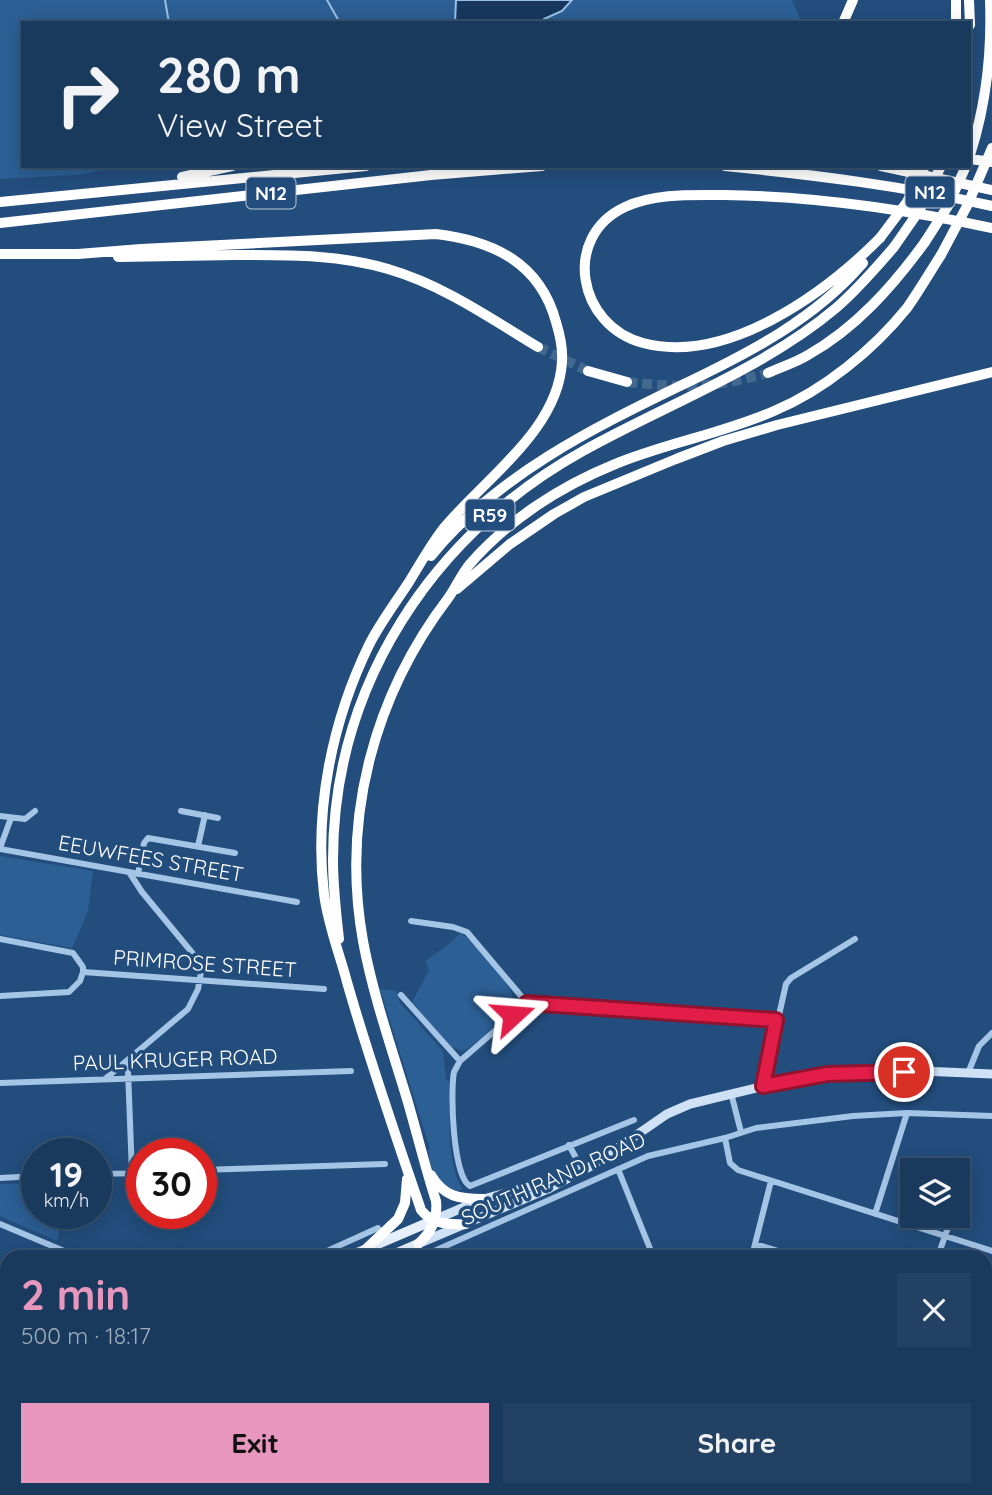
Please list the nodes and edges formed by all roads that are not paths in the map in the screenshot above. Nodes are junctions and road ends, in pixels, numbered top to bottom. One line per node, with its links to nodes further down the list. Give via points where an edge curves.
1 (853, 0): 5 (highway)
2 (956, 0): 6 (highway)
3 (969, 0): 7 (highway)
4 (990, 0): 9 (highway, via 990,61)
5 (844, 21)
6 (957, 21)
7 (970, 21)
8 (992, 148): 35 (highway, R59, bridge, via 941,255 906,308 834,376 774,411 616,464 562,490 498,537 468,567)
9 (971, 153)
10 (971, 157): 11 (highway)
11 (992, 162)
12 (223, 168): 20 (highway)
13 (344, 168): 20 (highway, N12)
14 (517, 168): 24 (highway, N12)
15 (743, 168): 23 (highway, N12, via 868,182)
16 (890, 168): 21 (highway, N12)
17 (924, 168): 26 (highway, bridge)
18 (940, 168): 53 (highway, R59, bridge, via 894,247 850,295 796,338 754,363 584,450 526,486 487,518 439,569 384,649 350,740 333,858)
19 (965, 168): 32 (highway, bridge, via 948,206 893,284 852,324 804,358)
20 (135, 187): 22 (highway, N12)
21 (992, 190)
22 (0, 201)
23 (992, 206)
24 (0, 223)
25 (992, 228): 26 (highway, via 917,212 782,197 659,197 623,208 604,222 588,247 584,274 598,313 622,335 656,346 691,345 781,316 830,283)
26 (879, 239): 34 (highway, via 841,286 798,321 544,458 475,510)
27 (84, 253): 28 (highway); 29 (highway, via 114,257 323,256 359,262 443,290); 34 (highway, via 436,234 489,246 528,271 550,301 561,337 556,394 528,440 443,529)
28 (0, 254)
29 (538, 347)
30 (588, 371): 33 (highway)
31 (992, 372): 35 (highway, via 778,425 676,458 554,514)
32 (768, 373)
33 (627, 382)
34 (415, 573): 53 (highway, via 370,642 328,770 321,858 324,896)
35 (452, 592): 79 (highway, R59, via 394,686 379,721 358,820 363,939)
36 (35, 811): 40 (street, via 27,819)
37 (181, 811): 38 (street)
38 (205, 815): 41 (street); 42 (street)
39 (0, 816): 40 (street)
40 (11, 818): 43 (street)
41 (218, 818)
42 (198, 846): 44 (street); 46 (street, via 148,838)
43 (0, 848): 45 (street, EEUWFEES STREET)
44 (235, 853)
45 (129, 872): 46 (street, EEUWFEES STREET); 48 (street)
46 (138, 874): 47 (street, EEUWFEES STREET)
47 (149, 876): 48 (street); 49 (street, EEUWFEES STREET)
48 (142, 892): 55 (street, via 197,955)
49 (297, 902)
50 (411, 921): 59 (street, via 467,932)
51 (0, 939): 54 (street, via 73,953)
52 (855, 939): 60 (street, via 788,981)
53 (341, 959): 82 (highway, R59)
54 (83, 972): 55 (street, PRIMROSE STREET); 58 (street, via 69,992)
55 (199, 981): 56 (street, PRIMROSE STREET); 62 (street, via 188,1009)
56 (324, 989)
57 (401, 995): 63 (street)
58 (0, 996)
59 (527, 1003): 60 (street); 63 (street)
60 (776, 1020): 70 (street)
61 (992, 1033): 65 (street, via 979,1046)
62 (131, 1057): 67 (street); 68 (street)
63 (460, 1061): 78 (street, SOUTH RAND ROAD, via 453,1076 456,1156 464,1182 473,1186)
64 (351, 1071): 67 (street, PAUL KRUGER ROAD)
65 (968, 1073): 66 (main road, SOUTH RAND ROAD); 70 (main road, SOUTH RAND ROAD, via 845,1073)
66 (992, 1074)
67 (129, 1078): 68 (street, PAUL KRUGER ROAD); 76 (street)
68 (105, 1079): 69 (street, PAUL KRUGER ROAD)
69 (0, 1083)
70 (763, 1086): 71 (main road, SOUTH RAND ROAD)
71 (731, 1093): 75 (street); 84 (main road, SOUTH RAND ROAD, via 667,1114)
72 (907, 1113): 73 (street, SOUTH RAND ROAD); 75 (street, SOUTH RAND ROAD, via 796,1122); 90 (street)
73 (992, 1116)
74 (634, 1120): 78 (street, SOUTH RAND ROAD)
75 (741, 1132): 77 (street, SOUTH RAND ROAD)
76 (131, 1138)
77 (725, 1138): 83 (street, SOUTH RAND ROAD, via 657,1153); 88 (street, via 732,1166)
78 (569, 1144): 84 (street, SOUTH RAND ROAD)
79 (425, 1163): 89 (highway, via 447,1194); 91 (highway, via 436,1201)
80 (385, 1164): 81 (street)
81 (217, 1169)
82 (408, 1169): 91 (highway, via 421,1210); 101 (highway, via 402,1211 393,1226)
83 (618, 1169): 103 (street, SOUTH RAND ROAD); 104 (street)
84 (583, 1171): 85 (main road, SOUTH RAND ROAD)
85 (573, 1175): 89 (main road, SOUTH RAND ROAD); 93 (main road, SOUTH RAND ROAD)
86 (21, 1177): 87 (street)
87 (0, 1178)
88 (771, 1181): 90 (street); 98 (street)
89 (483, 1199): 91 (main road, SOUTH RAND ROAD)
90 (875, 1214): 96 (street)
91 (435, 1220): 93 (highway); 97 (highway); 101 (main road, SOUTH RAND ROAD)
92 (0, 1224): 99 (street)
93 (466, 1224): 97 (main road, SOUTH RAND ROAD)
94 (378, 1228): 100 (street)
95 (948, 1228): 96 (street)
96 (945, 1236): 107 (street); 108 (street)
97 (418, 1244): 102 (main road, SOUTH RAND ROAD)
98 (755, 1244): 105 (street); 106 (street)
99 (62, 1250)
100 (329, 1250)
101 (365, 1250)
102 (404, 1250)
103 (436, 1250)
104 (651, 1250)
105 (754, 1250)
106 (775, 1250)
107 (940, 1250)
108 (989, 1250)

